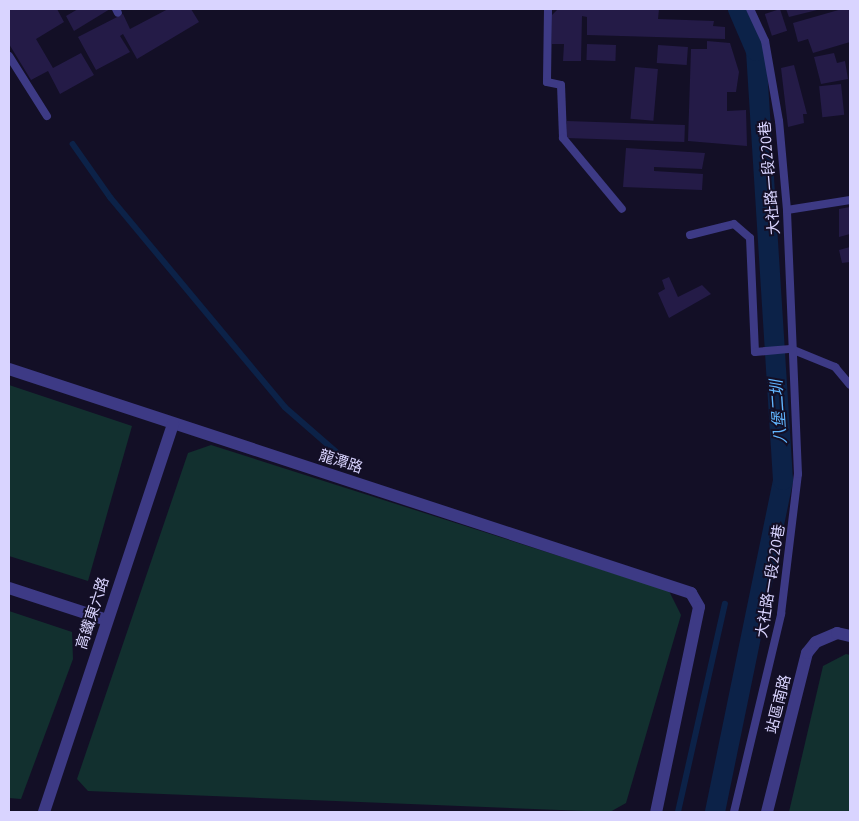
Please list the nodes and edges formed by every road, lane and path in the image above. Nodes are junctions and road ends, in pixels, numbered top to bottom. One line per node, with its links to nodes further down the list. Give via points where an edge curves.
1 (548, 9): 6 (lane, via 547,82 561,84 562,138)
2 (750, 9): 7 (lane, 大社路一段220巷, via 765,41)
3 (9, 56): 4 (lane)
4 (47, 116)
5 (850, 200): 7 (lane)
6 (622, 209)
7 (788, 210): 9 (lane, 大社路一段220巷)
8 (690, 235): 9 (lane, via 734,224 750,238 755,352)
9 (791, 350): 11 (lane, via 835,367); 18 (lane, 大社路一段220巷, via 798,474 781,614)
10 (9, 369): 12 (street, 龍潭路)
11 (850, 386)
12 (173, 424): 14 (street, 高鐵東六路); 17 (street, 龍潭路, via 691,593 699,607)
13 (9, 588): 14 (street)
14 (107, 620): 16 (street, 高鐵東六路)
15 (850, 636): 19 (street, 站區南路, via 837,633 823,639 807,654)
16 (44, 812)
17 (656, 812)
18 (734, 812)
19 (767, 812)

